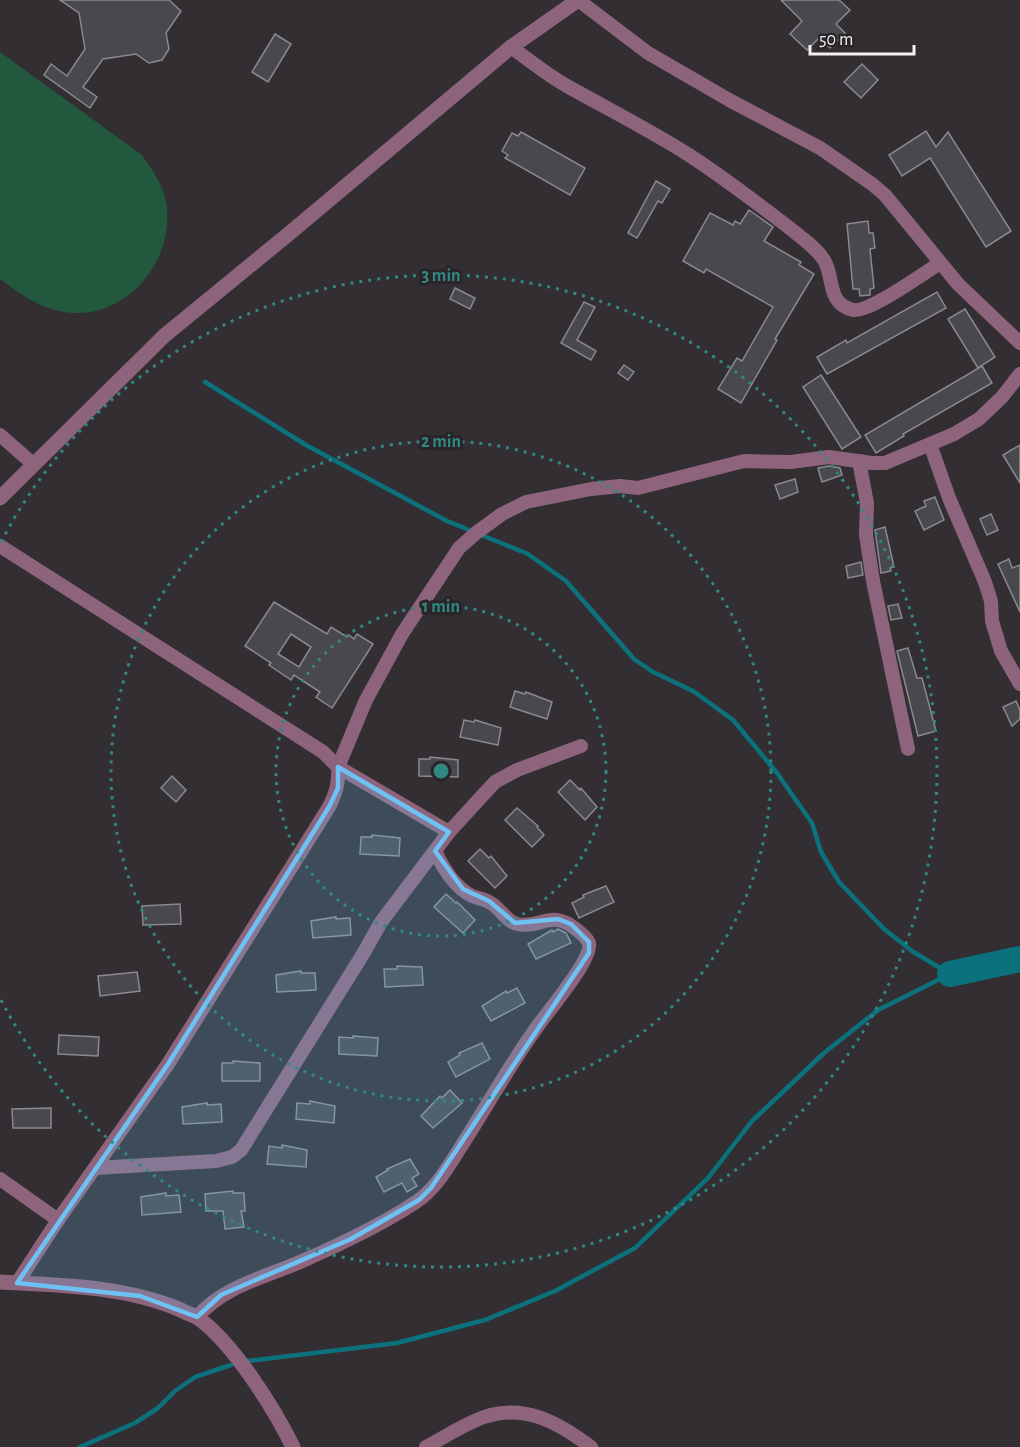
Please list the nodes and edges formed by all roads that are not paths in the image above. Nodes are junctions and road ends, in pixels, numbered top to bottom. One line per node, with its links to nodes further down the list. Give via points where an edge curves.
1 (578, 0): 2 (street); 3 (street, via 648,53 820,148 872,184)
2 (511, 47): 3 (street, via 565,85 690,156 751,199 825,261 832,292 840,303 853,310 880,301); 9 (street, via 164,336)
3 (940, 263): 4 (street)
4 (1020, 343)
5 (1020, 374): 7 (street, via 979,419)
6 (0, 435): 9 (street)
7 (930, 444): 8 (street, via 885,463); 12 (street, via 985,582 1001,651)
8 (859, 461): 14 (street, via 867,502 866,535 873,581); 15 (street, via 829,457 791,462 744,461 638,488 591,489 526,502 501,514 459,548 408,625 366,700)
9 (33, 464): 10 (street)
10 (0, 498)
11 (0, 546): 15 (street, via 323,752)
12 (1020, 684)
13 (581, 746): 16 (street, via 495,782)
14 (908, 749)
15 (338, 766): 16 (street); 18 (street, via 338,788 329,807 168,1064)
16 (449, 832): 17 (street)
17 (435, 850): 18 (street, via 381,922 241,1150 216,1161); 23 (street, via 450,877 463,890 489,901 515,923 558,919 571,924 589,942 589,953 524,1045 445,1172 419,1200 351,1239 221,1295)
18 (94, 1168): 20 (street)
19 (0, 1179): 20 (street)
20 (58, 1220): 22 (street)
21 (0, 1282): 22 (street)
22 (17, 1283): 23 (street, via 140,1296)
23 (197, 1317): 24 (street, via 240,1363)
24 (293, 1447)
25 (426, 1447): 26 (street, via 484,1417 512,1412 546,1419)
26 (591, 1447)

